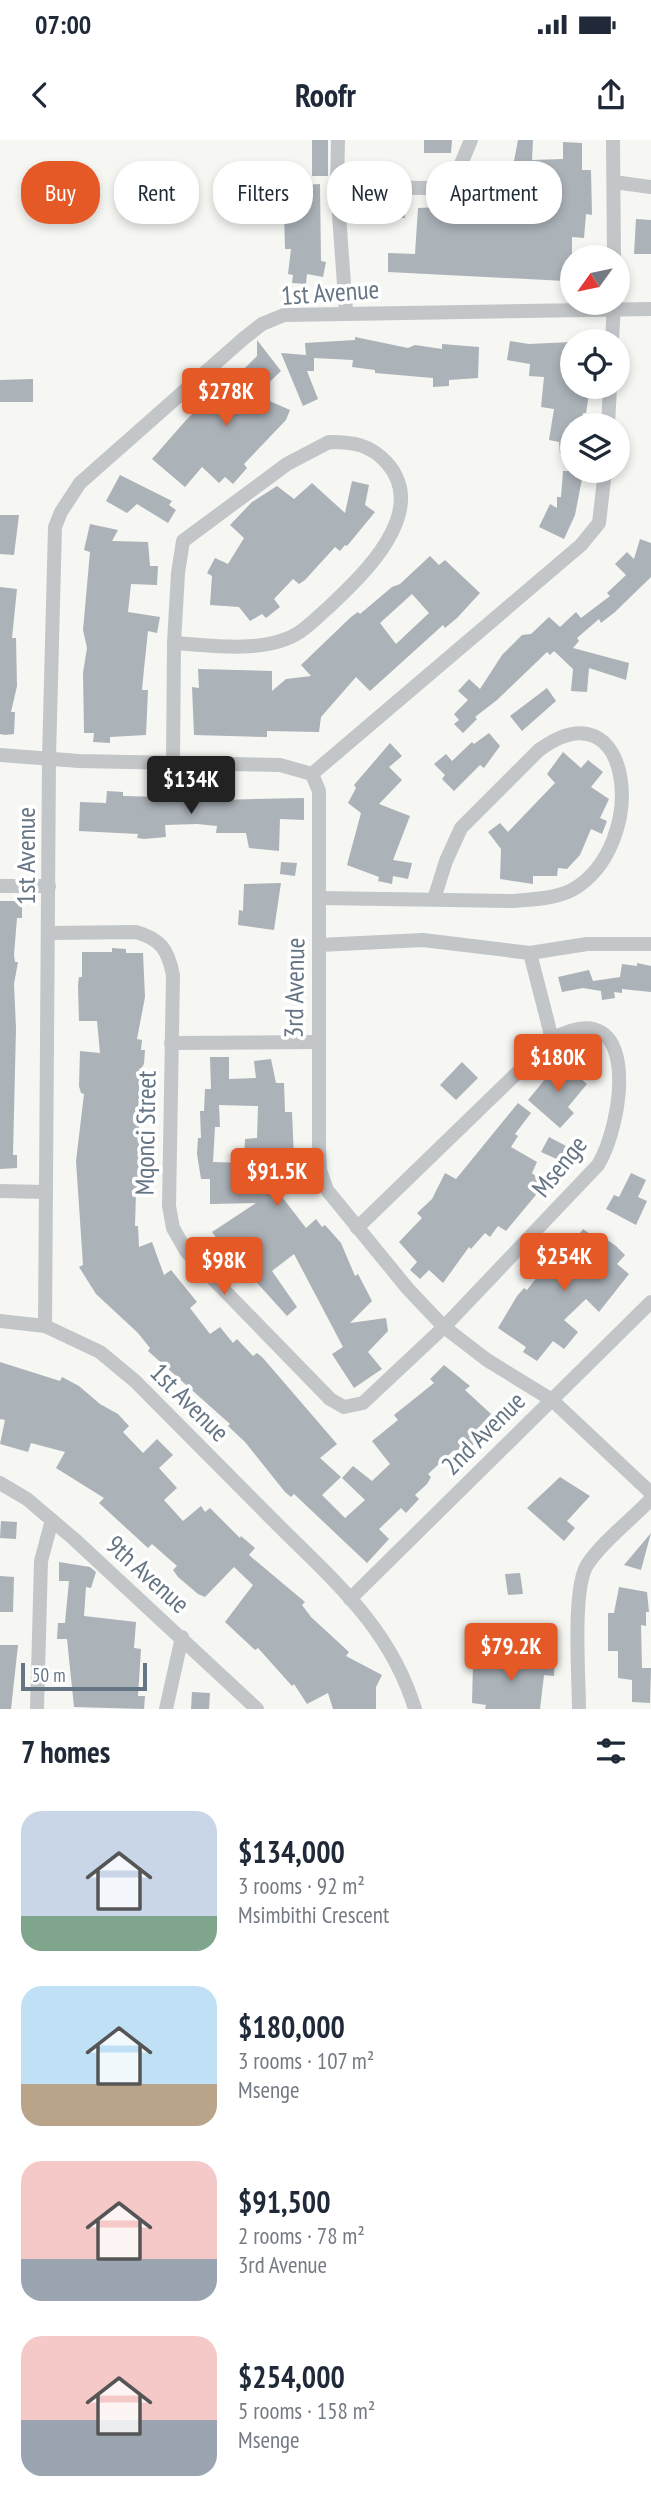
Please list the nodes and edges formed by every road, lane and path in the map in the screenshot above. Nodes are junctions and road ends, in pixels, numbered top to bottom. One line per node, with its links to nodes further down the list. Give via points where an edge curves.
1 (338, 140): 4 (street)
2 (471, 140): 7 (street, via 458,171 429,188)
3 (613, 140): 5 (street)
4 (338, 161)
5 (614, 183): 6 (street); 9 (street)
6 (651, 187)
7 (412, 188)
8 (340, 224): 13 (street)
9 (614, 245)
10 (560, 307): 13 (street, 1st Avenue)
11 (630, 307): 12 (street, 1st Avenue)
12 (651, 309)
13 (346, 312): 17 (street, 1st Avenue, via 284,315 262,324 68,498 55,527 52,565)
14 (603, 483): 19 (street, via 598,523 587,539)
15 (174, 643): 15 (street, via 274,643 307,626 365,571 393,529 401,506 392,469 370,448 355,442 329,442 287,464 188,536 180,548); 18 (street)
16 (0, 755): 17 (street)
17 (49, 758): 18 (street); 21 (street, 1st Avenue)
18 (173, 761): 19 (street, via 280,765)
19 (312, 774): 22 (street, 3rd Avenue, via 319,791)
20 (0, 886): 21 (street)
21 (49, 886): 24 (street, 1st Avenue)
22 (321, 898): 23 (street); 25 (street, 3rd Avenue)
23 (435, 899): 23 (street, via 461,828 539,750 573,732 600,738 615,754 624,775 624,819 609,856 581,885 540,899)
24 (49, 933): 30 (street, Mqonci Street, via 114,930 158,941 170,958 173,975); 32 (street, 1st Avenue)
25 (319, 944): 27 (street, via 423,940); 29 (street, 3rd Avenue)
26 (651, 944): 27 (street, via 587,944)
27 (530, 953): 28 (street)
28 (552, 1039): 33 (street, Msenge); 37 (street, Msenge, via 586,1028 598,1031 613,1044 619,1077 616,1113 605,1153)
29 (317, 1042): 30 (street); 33 (street, 3rd Avenue, via 320,1170 327,1190)
30 (171, 1043): 37 (street, Mqonci Street, via 170,1217 178,1240 238,1306 330,1399 344,1407 363,1403)
31 (0, 1191): 32 (street)
32 (46, 1192): 36 (street, 1st Avenue)
33 (357, 1228): 37 (street, 3rd Avenue)
34 (651, 1303): 38 (street, 2nd Avenue)
35 (0, 1321): 36 (street)
36 (45, 1326): 43 (street, 1st Avenue, via 100,1352 135,1381)
37 (444, 1327): 38 (street, 3rd Avenue)
38 (552, 1400): 40 (street, 3rd Avenue); 43 (street, 2nd Avenue)
39 (0, 1483): 42 (street, 9th Avenue)
40 (651, 1493)
41 (651, 1499): 49 (street, via 583,1573)
42 (52, 1520): 44 (street, 9th Avenue); 45 (street, via 41,1561)
43 (350, 1598): 48 (street, 1st Avenue, via 387,1642)
44 (182, 1637): 46 (street); 47 (street, 9th Avenue)
45 (37, 1709)
46 (166, 1709)
47 (257, 1709)
48 (415, 1709)
49 (579, 1709)

